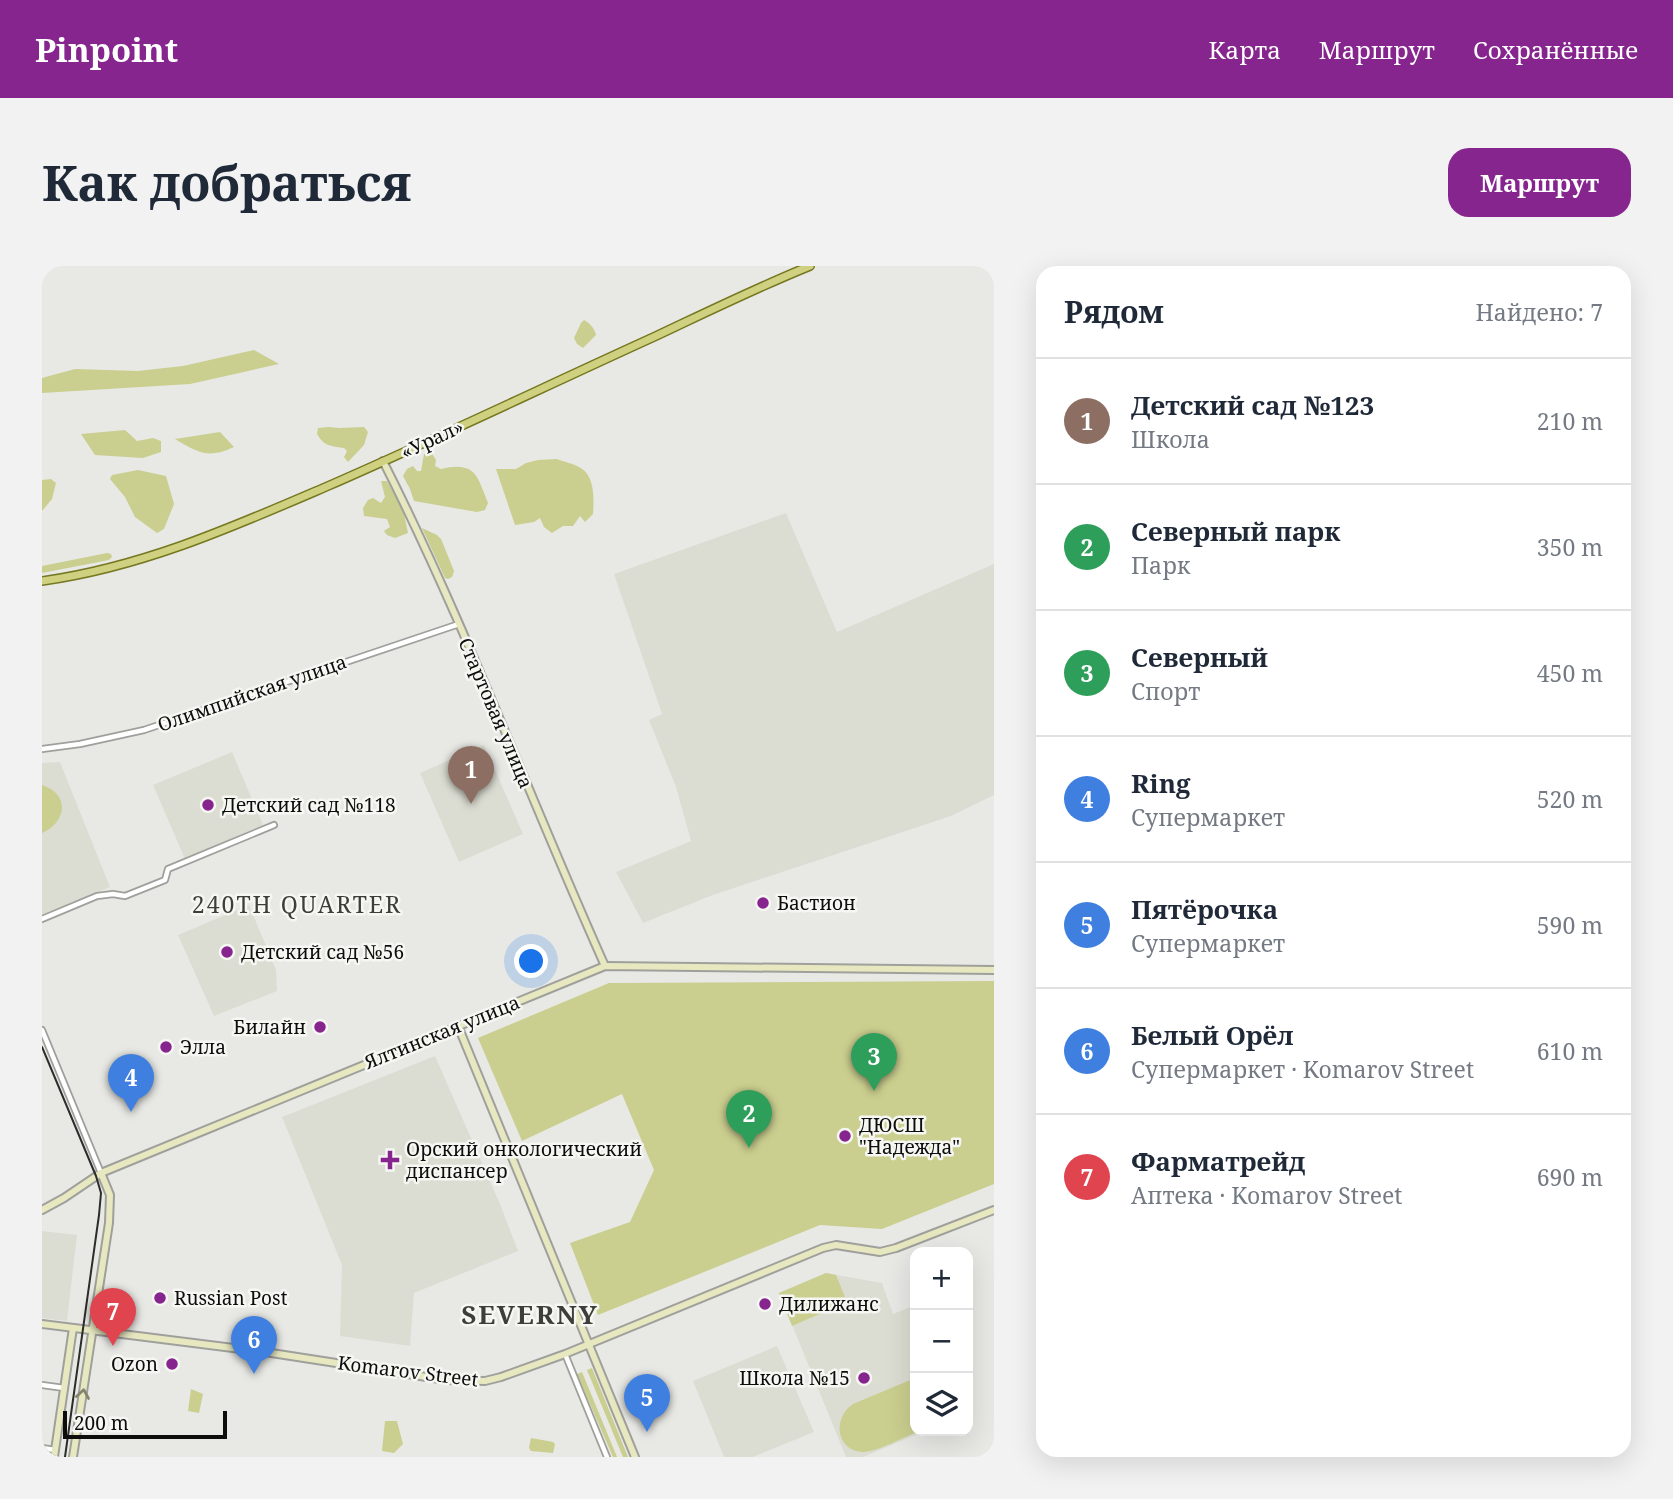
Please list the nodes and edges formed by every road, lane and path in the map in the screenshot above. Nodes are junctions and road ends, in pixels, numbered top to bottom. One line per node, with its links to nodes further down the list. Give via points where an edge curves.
1 (810, 266): 2 (main road, «Урал»)
2 (383, 461): 3 (main road, «Урал», via 184,545 79,576); 4 (main road, Стартовая улица)
3 (42, 581)
4 (459, 624): 5 (street, Олимпийская улица, via 144,730); 8 (main road, Стартовая улица)
5 (42, 749)
6 (274, 825): 7 (street, via 168,869 164,880 148,887 125,896 97,896)
7 (42, 919)
8 (605, 967): 9 (main road, Ялтинская улица); 10 (main road, Ялтинская улица)
9 (994, 970)
10 (458, 1026): 12 (main road, Ялтинская улица); 18 (main road)
11 (42, 1030): 12 (street)
12 (101, 1173): 13 (main road, Ялтинская улица); 17 (main road, via 110,1195 109,1223)
13 (42, 1210)
14 (994, 1210): 18 (main road, Komarov Street, via 880,1252 836,1245 823,1248)
15 (42, 1324): 16 (main road, Komarov Street)
16 (73, 1328): 17 (main road, Komarov Street); 21 (main road)
17 (92, 1330): 19 (main road, Komarov Street, via 446,1380 485,1381); 24 (main road, one-way to 17)
18 (589, 1343): 19 (main road, Komarov Street); 26 (main road)
19 (565, 1354): 25 (street)
20 (42, 1385): 21 (street)
21 (64, 1388): 23 (main road)
22 (42, 1448): 23 (street)
23 (55, 1453)
24 (73, 1457)
25 (607, 1457)
26 (635, 1457)

